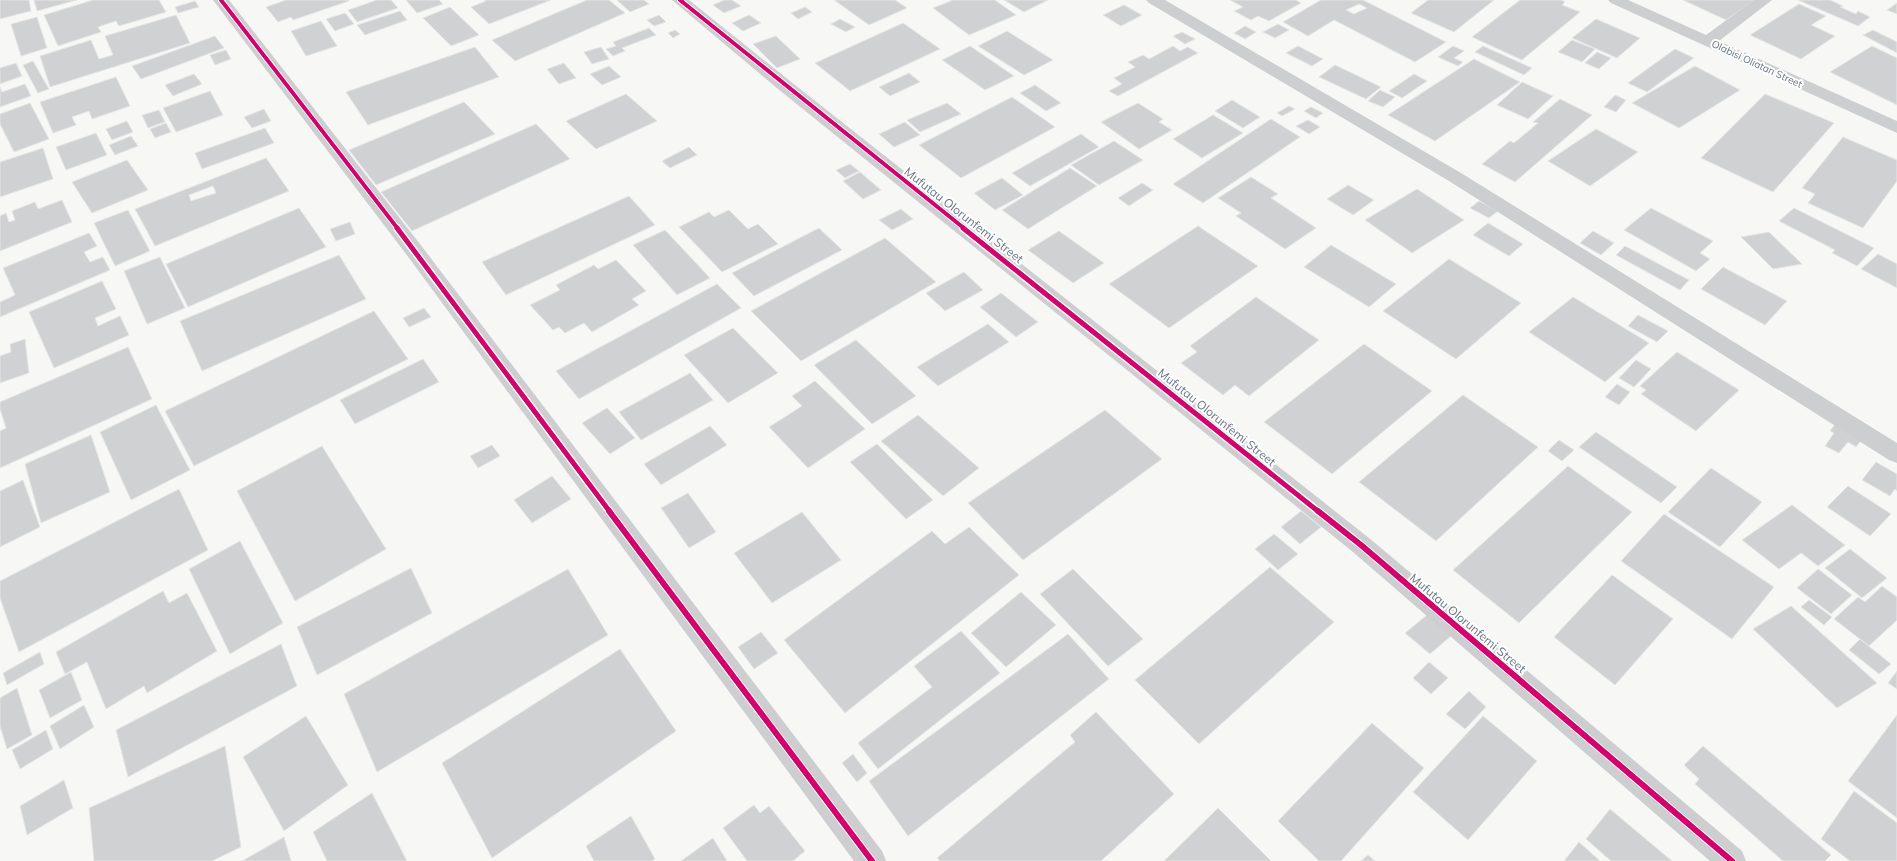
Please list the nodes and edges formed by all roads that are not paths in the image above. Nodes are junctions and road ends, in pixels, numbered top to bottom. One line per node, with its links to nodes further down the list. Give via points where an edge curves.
1 (221, 0): 9 (street, via 413,249)
2 (680, 0): 10 (street, Mufutau Olorunfemi Street, via 1361,545)
3 (1154, 0): 8 (street, via 1454,177)
4 (1616, 0): 6 (street, Olabisi Oliatan Street)
5 (1764, 0): 6 (street)
6 (1708, 41): 7 (street, Olabisi Oliatan Street)
7 (1897, 128)
8 (1897, 454)
9 (872, 861)
10 (1732, 861)

